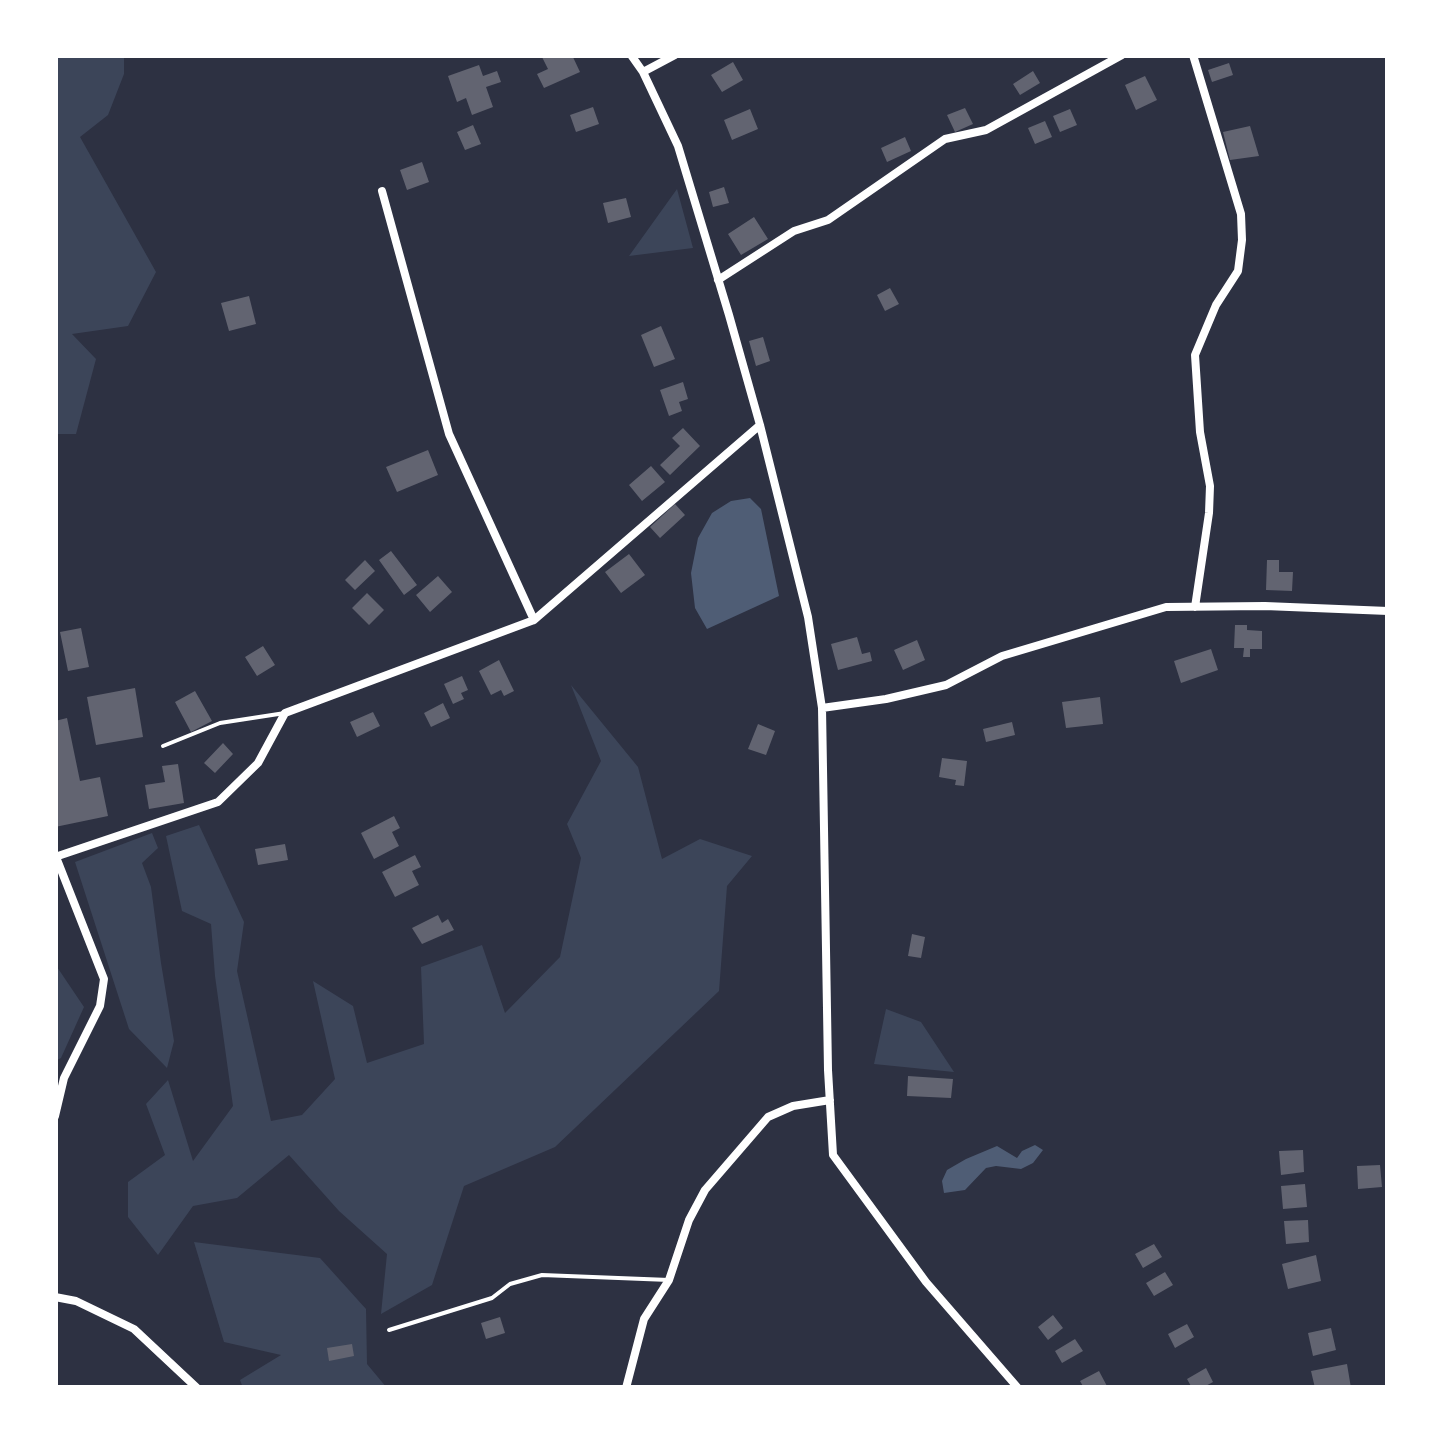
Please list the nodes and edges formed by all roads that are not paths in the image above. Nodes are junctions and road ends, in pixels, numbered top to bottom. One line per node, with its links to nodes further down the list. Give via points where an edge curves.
1 (631, 55): 5 (street)
2 (676, 55): 5 (street)
3 (1122, 55): 7 (street, via 986,130 944,140 828,220 794,231)
4 (1193, 55): 9 (street, via 1241,214 1242,240 1238,271 1195,356 1210,486)
5 (643, 72): 7 (street, via 678,146)
6 (382, 192): 11 (street, via 449,434)
7 (718, 280): 8 (street)
8 (760, 425): 11 (street); 12 (street, via 808,617)
9 (1195, 607): 10 (street); 12 (street, via 1166,607 1002,656 946,685)
10 (1388, 611)
11 (534, 620): 13 (street)
12 (822, 708): 16 (street)
13 (285, 713): 14 (lane, via 220,723); 15 (street, via 258,763 218,802)
14 (163, 746)
15 (56, 857): 17 (street, via 104,979 100,1006 64,1078)
16 (830, 1100): 18 (street, via 768,1117 705,1190); 23 (street, via 833,1155 926,1282)
17 (55, 1116)
18 (670, 1280): 20 (lane, via 542,1275); 22 (street, via 644,1319)
19 (55, 1297): 21 (street, via 134,1329)
20 (389, 1330)
21 (197, 1388)
22 (626, 1388)
23 (1018, 1388)

